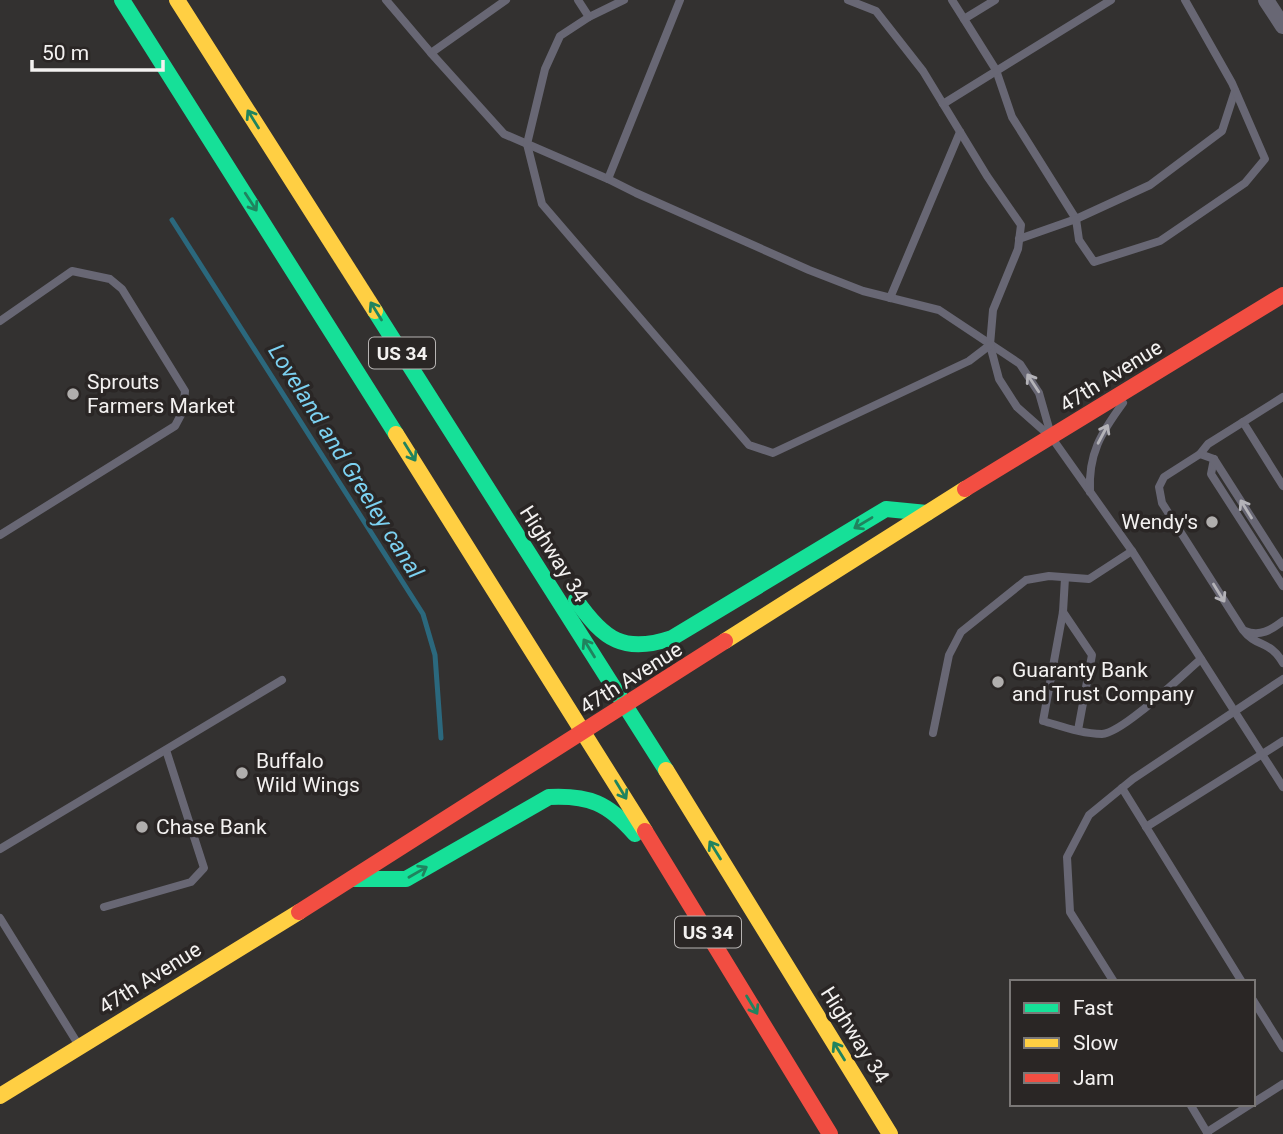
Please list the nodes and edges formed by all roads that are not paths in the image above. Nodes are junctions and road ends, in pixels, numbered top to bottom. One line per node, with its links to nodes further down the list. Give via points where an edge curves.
1 (122, 0): 55 (main road, US 34, one-way to 55)
2 (177, 0): 32 (main road, Highway 34 / US 34, one-way to 2)
3 (386, 0): 17 (lane)
4 (506, 0): 17 (lane)
5 (578, 0): 14 (lane)
6 (624, 0): 14 (lane)
7 (680, 0): 23 (lane)
8 (848, 0): 20 (lane, via 876,11)
9 (952, 0): 15 (lane)
10 (995, 0): 15 (lane)
11 (1111, 0): 18 (lane)
12 (1185, 0): 19 (lane)
13 (1266, 0): 16 (street)
14 (589, 17): 22 (lane, via 560,36 545,69)
15 (964, 19): 18 (lane)
16 (1283, 26)
17 (432, 53): 22 (lane, via 504,134)
18 (996, 70): 20 (lane); 24 (lane, via 1012,117)
19 (1235, 91): 24 (lane, via 1222,131 1150,185); 24 (lane, via 1265,159 1245,183 1160,241 1094,262 1079,240)
20 (943, 104): 21 (lane)
21 (960, 132): 25 (lane, via 1021,225); 27 (lane)
22 (527, 144): 23 (lane); 29 (lane, via 542,204 749,445 773,453 969,361)
23 (608, 179): 27 (lane, via 809,270)
24 (1076, 219): 25 (lane)
25 (1019, 239): 29 (lane, via 993,310)
26 (1283, 295): 30 (main road, 47th Avenue)
27 (890, 298): 29 (lane, via 939,310)
28 (0, 321): 40 (lane, via 72,271 110,279 122,289 185,391 183,411 175,426)
29 (990, 345): 34 (lane, via 999,379 1017,407); 34 (lane, one-way to 29, via 1039,393 1027,374 1020,364)
30 (1137, 384): 34 (main road, 47th Avenue); 38 (lane, one-way to 30, via 1089,470 1104,428)
31 (1283, 397): 33 (lane)
32 (433, 402): 39 (main road, one-way to 32, via 886,509 672,638 633,646 595,624 579,606); 52 (main road, Highway 34 / US 34, one-way to 32)
33 (1243, 422): 35 (lane); 37 (lane)
34 (1052, 438): 38 (lane); 39 (main road, 47th Avenue)
35 (1200, 454): 36 (lane); 47 (lane, one-way to 47, via 1164,477 1160,495)
36 (1214, 459): 42 (lane, one-way to 36); 44 (lane, via 1211,474)
37 (1283, 486)
38 (1090, 492): 41 (lane)
39 (927, 513): 52 (main road, 47th Avenue)
40 (0, 535)
41 (1132, 551): 43 (lane, via 1089,579); 48 (lane)
42 (1283, 567)
43 (1065, 578): 45 (lane); 56 (lane, via 1026,580 961,632 949,655)
44 (1283, 586)
45 (1063, 611): 54 (lane, via 1092,655); 54 (lane, via 1043,721)
46 (1283, 621): 47 (lane, via 1256,635)
47 (1243, 630): 49 (lane, via 1251,640 1275,650)
48 (1201, 659): 53 (lane); 54 (lane, via 1127,722 1104,734)
49 (1283, 663)
50 (1283, 679): 53 (lane)
51 (282, 680): 58 (lane)
52 (626, 706): 55 (main road, 47th Avenue); 80 (main road, Highway 34 / US 34, one-way to 52)
53 (1234, 710): 59 (lane); 61 (lane)
54 (1078, 730)
55 (585, 732): 64 (main road, 47th Avenue); 67 (main road, US 34, one-way to 67)
56 (933, 733)
57 (1283, 741): 59 (lane)
58 (166, 750): 63 (lane); 65 (lane, via 204,868 191,882)
59 (1262, 754): 60 (lane); 62 (lane)
60 (1283, 787)
61 (1122, 788): 62 (lane); 68 (lane, via 1089,815 1066,857 1070,912)
62 (1146, 827): 69 (lane)
63 (0, 849)
64 (352, 879): 67 (main road, one-way to 67, via 406,878 549,797 598,800 633,832); 71 (main road, 47th Avenue)
65 (104, 907)
66 (0, 918): 71 (lane)
67 (726, 962): 79 (main road, US 34, one-way to 79)
68 (1113, 980)
69 (1241, 980)
70 (1255, 1003): 72 (lane)
71 (79, 1046): 74 (main road, 47th Avenue)
72 (1283, 1048)
73 (1283, 1084): 75 (lane)
74 (0, 1096)
75 (1255, 1102)
76 (1191, 1106): 78 (lane)
77 (1249, 1106): 78 (lane)
78 (1208, 1133)
79 (830, 1134)
80 (890, 1134)

